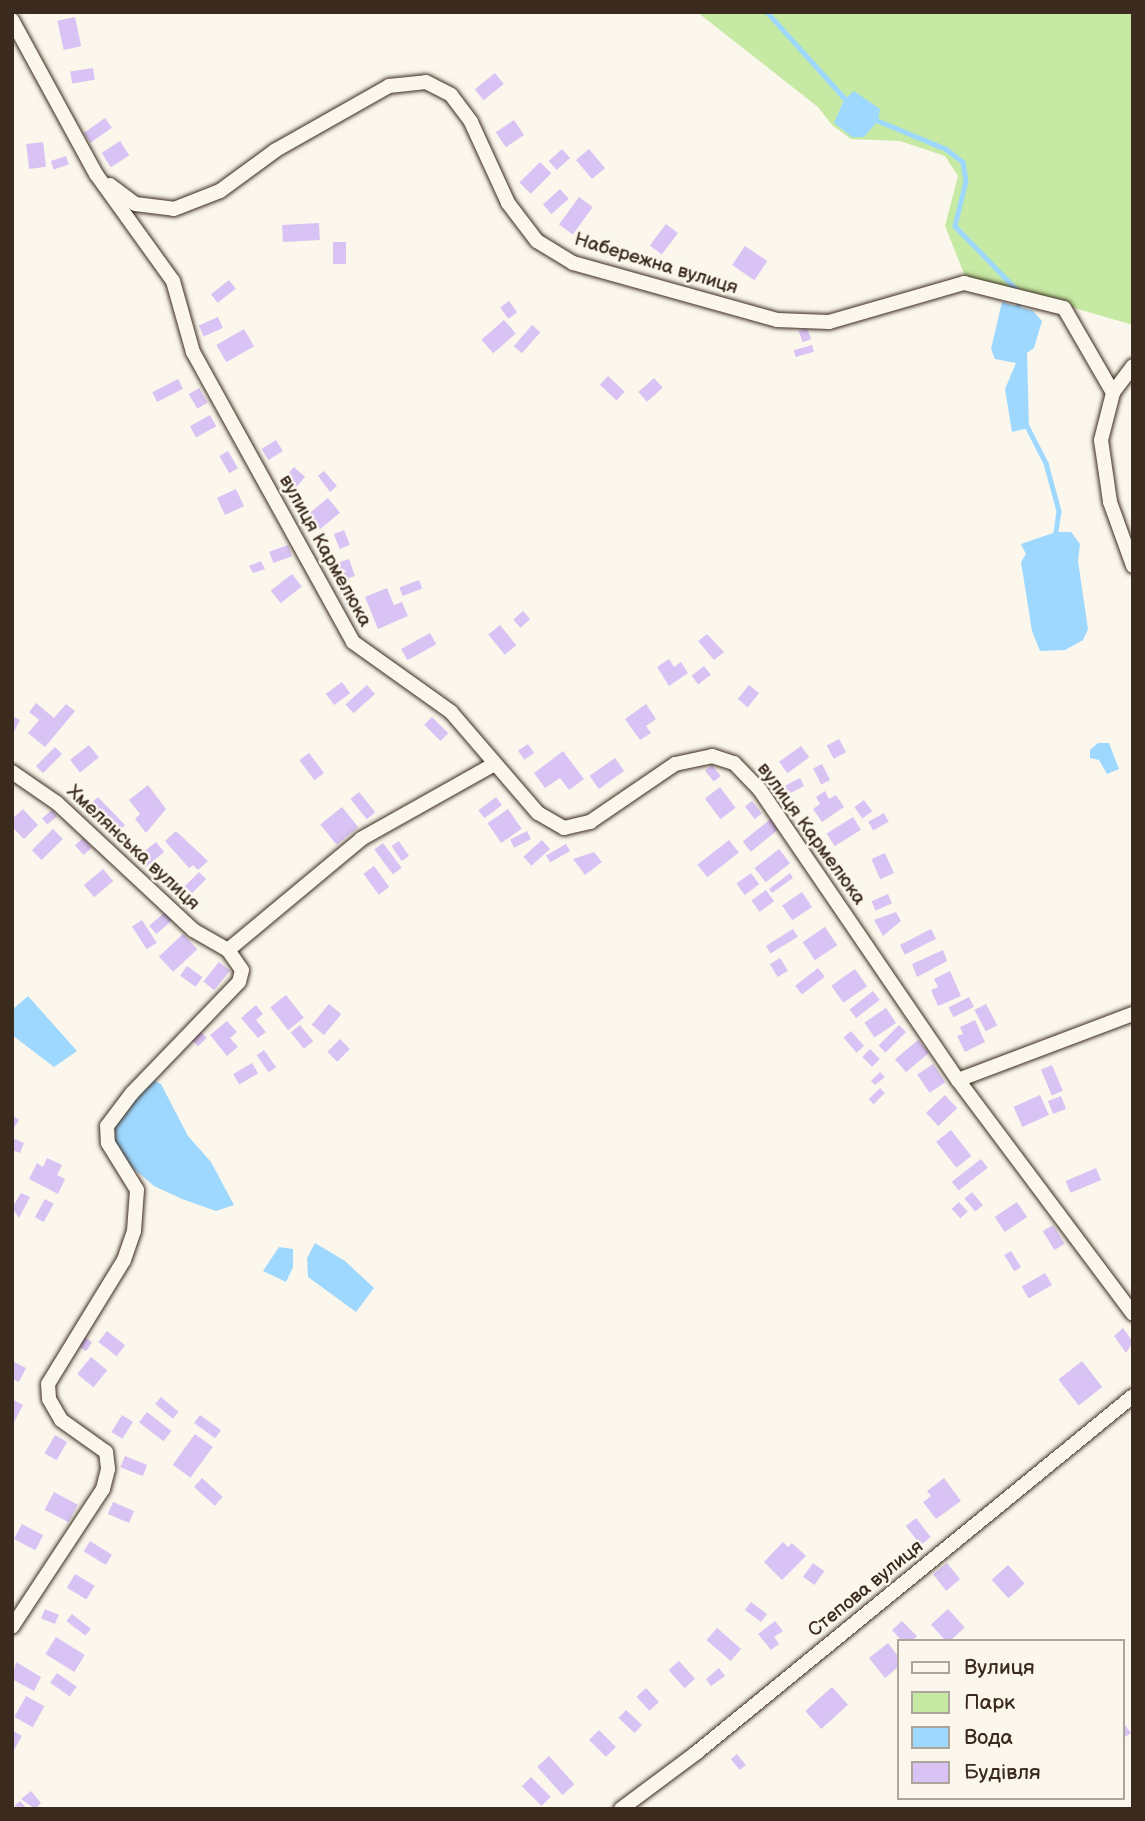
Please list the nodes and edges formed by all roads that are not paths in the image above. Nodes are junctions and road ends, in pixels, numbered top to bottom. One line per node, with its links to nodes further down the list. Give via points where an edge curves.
1 (12, 20): 2 (street, вулиця Кармелюка)
2 (96, 174): 4 (street, Набережна вулиця, via 135,204 174,209 220,191 276,150 389,86 426,82 451,95 471,122 508,203 537,241 573,263 777,320 829,322 964,283 1064,308); 6 (street, вулиця Кармелюка, via 173,281 193,352 353,642 451,712)
3 (1133, 366): 4 (street)
4 (1113, 393): 5 (street, via 1104,416 1102,459)
5 (1133, 566)
6 (493, 765): 8 (street, via 361,839); 10 (street, вулиця Кармелюка, via 551,823 578,828 676,764 712,756 734,763 760,790)
7 (12, 772): 8 (street, Хмелянська вулиця, via 57,803 193,930)
8 (228, 950): 13 (street, via 242,970 239,982 132,1093 107,1126 108,1143 137,1190 134,1231 124,1260 48,1384 49,1399 61,1420 106,1452 108,1469 103,1489)
9 (1133, 1014): 10 (street)
10 (958, 1080): 11 (street, вулиця Кармелюка)
11 (1133, 1314)
12 (1133, 1396): 14 (street, Степова вулиця, via 696,1753)
13 (12, 1627)
14 (621, 1809)

